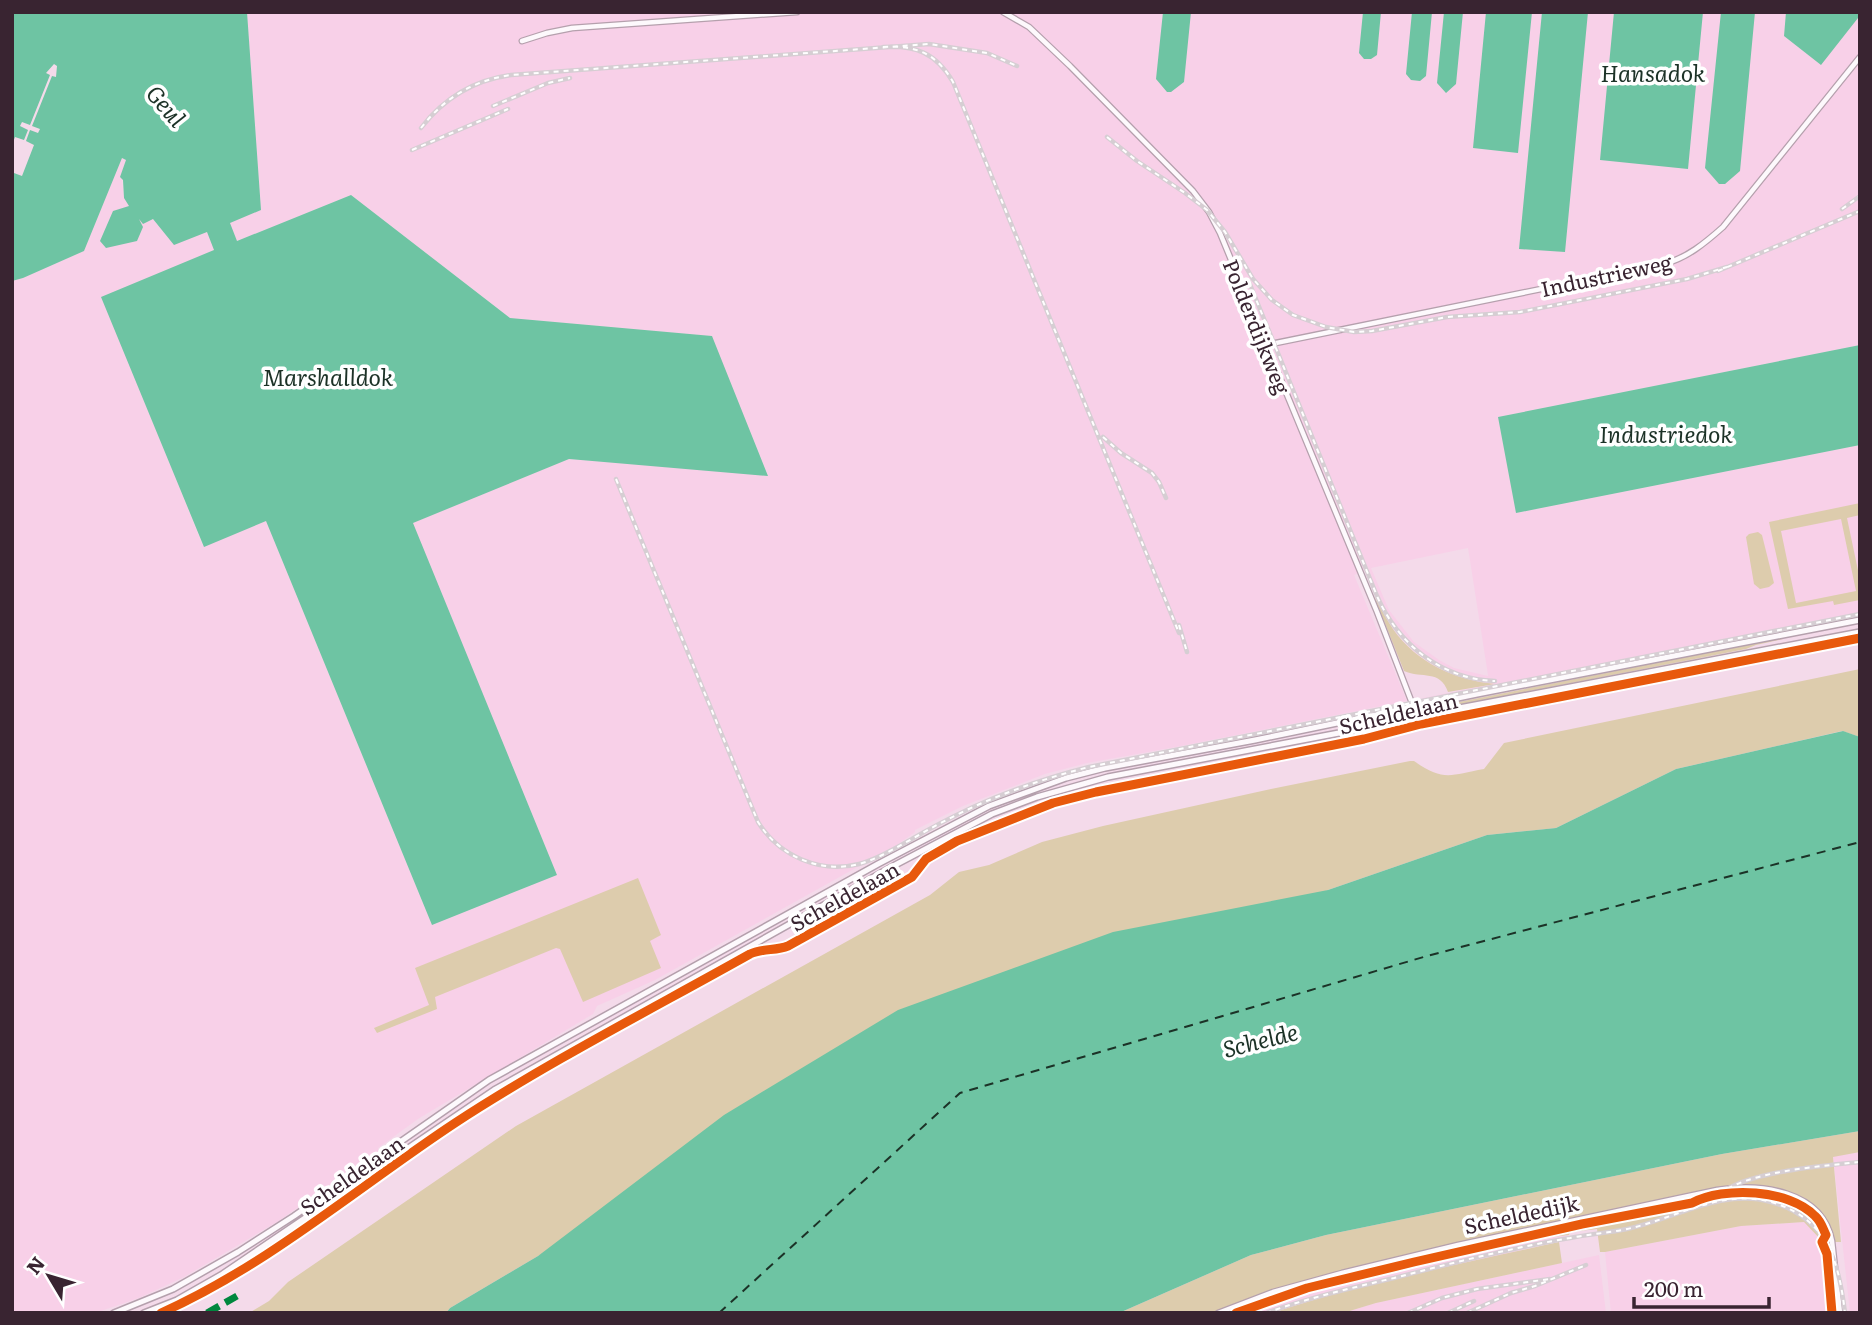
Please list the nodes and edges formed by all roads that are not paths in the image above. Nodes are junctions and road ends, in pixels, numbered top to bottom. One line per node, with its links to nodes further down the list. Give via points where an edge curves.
1 (797, 12): 3 (street, via 572,28)
2 (1003, 12): 5 (street, Polderdijkweg, via 1029,27 1193,191 1220,233)
3 (522, 41)
4 (1860, 57): 5 (street, Industrieweg, via 1723,227 1679,259)
5 (1266, 345): 8 (street, Polderdijkweg)
6 (1860, 620): 8 (main road, Scheldelaan)
7 (1860, 632): 9 (main road, Scheldelaan)
8 (1415, 707): 9 (street, Polderdijkweg); 10 (main road, Scheldelaan)
9 (1417, 716): 11 (main road, Scheldelaan)
10 (1337, 723): 11 (main road); 12 (main road, Scheldelaan)
11 (1339, 733): 13 (main road, Scheldelaan)
12 (1243, 741): 13 (main road); 14 (main road, Scheldelaan, via 1066,778 989,806)
13 (1251, 750): 15 (main road, Scheldelaan, via 1108,777 1037,797 992,814)
14 (892, 856): 15 (main road); 16 (main road, Scheldelaan)
15 (897, 864): 17 (main road, Scheldelaan)
16 (843, 883): 17 (main road); 18 (main road, Scheldelaan)
17 (848, 892): 19 (main road, Scheldelaan)
18 (762, 928): 19 (main road); 20 (main road, Scheldelaan, via 489,1080)
19 (767, 936): 21 (main road, Scheldelaan, via 494,1090)
20 (409, 1135): 21 (main road); 22 (main road, Scheldelaan)
21 (415, 1143): 23 (main road, Scheldelaan)
22 (294, 1216): 23 (main road); 24 (main road, Scheldelaan, via 216,1266)
23 (299, 1223): 25 (main road, Scheldelaan, via 221,1275)
24 (114, 1313)
25 (144, 1313)
26 (1218, 1313): 27 (street, Scheldedijk, via 1296,1285 1432,1251 1725,1189 1751,1188 1793,1196 1813,1207 1827,1224)
27 (1840, 1313)

